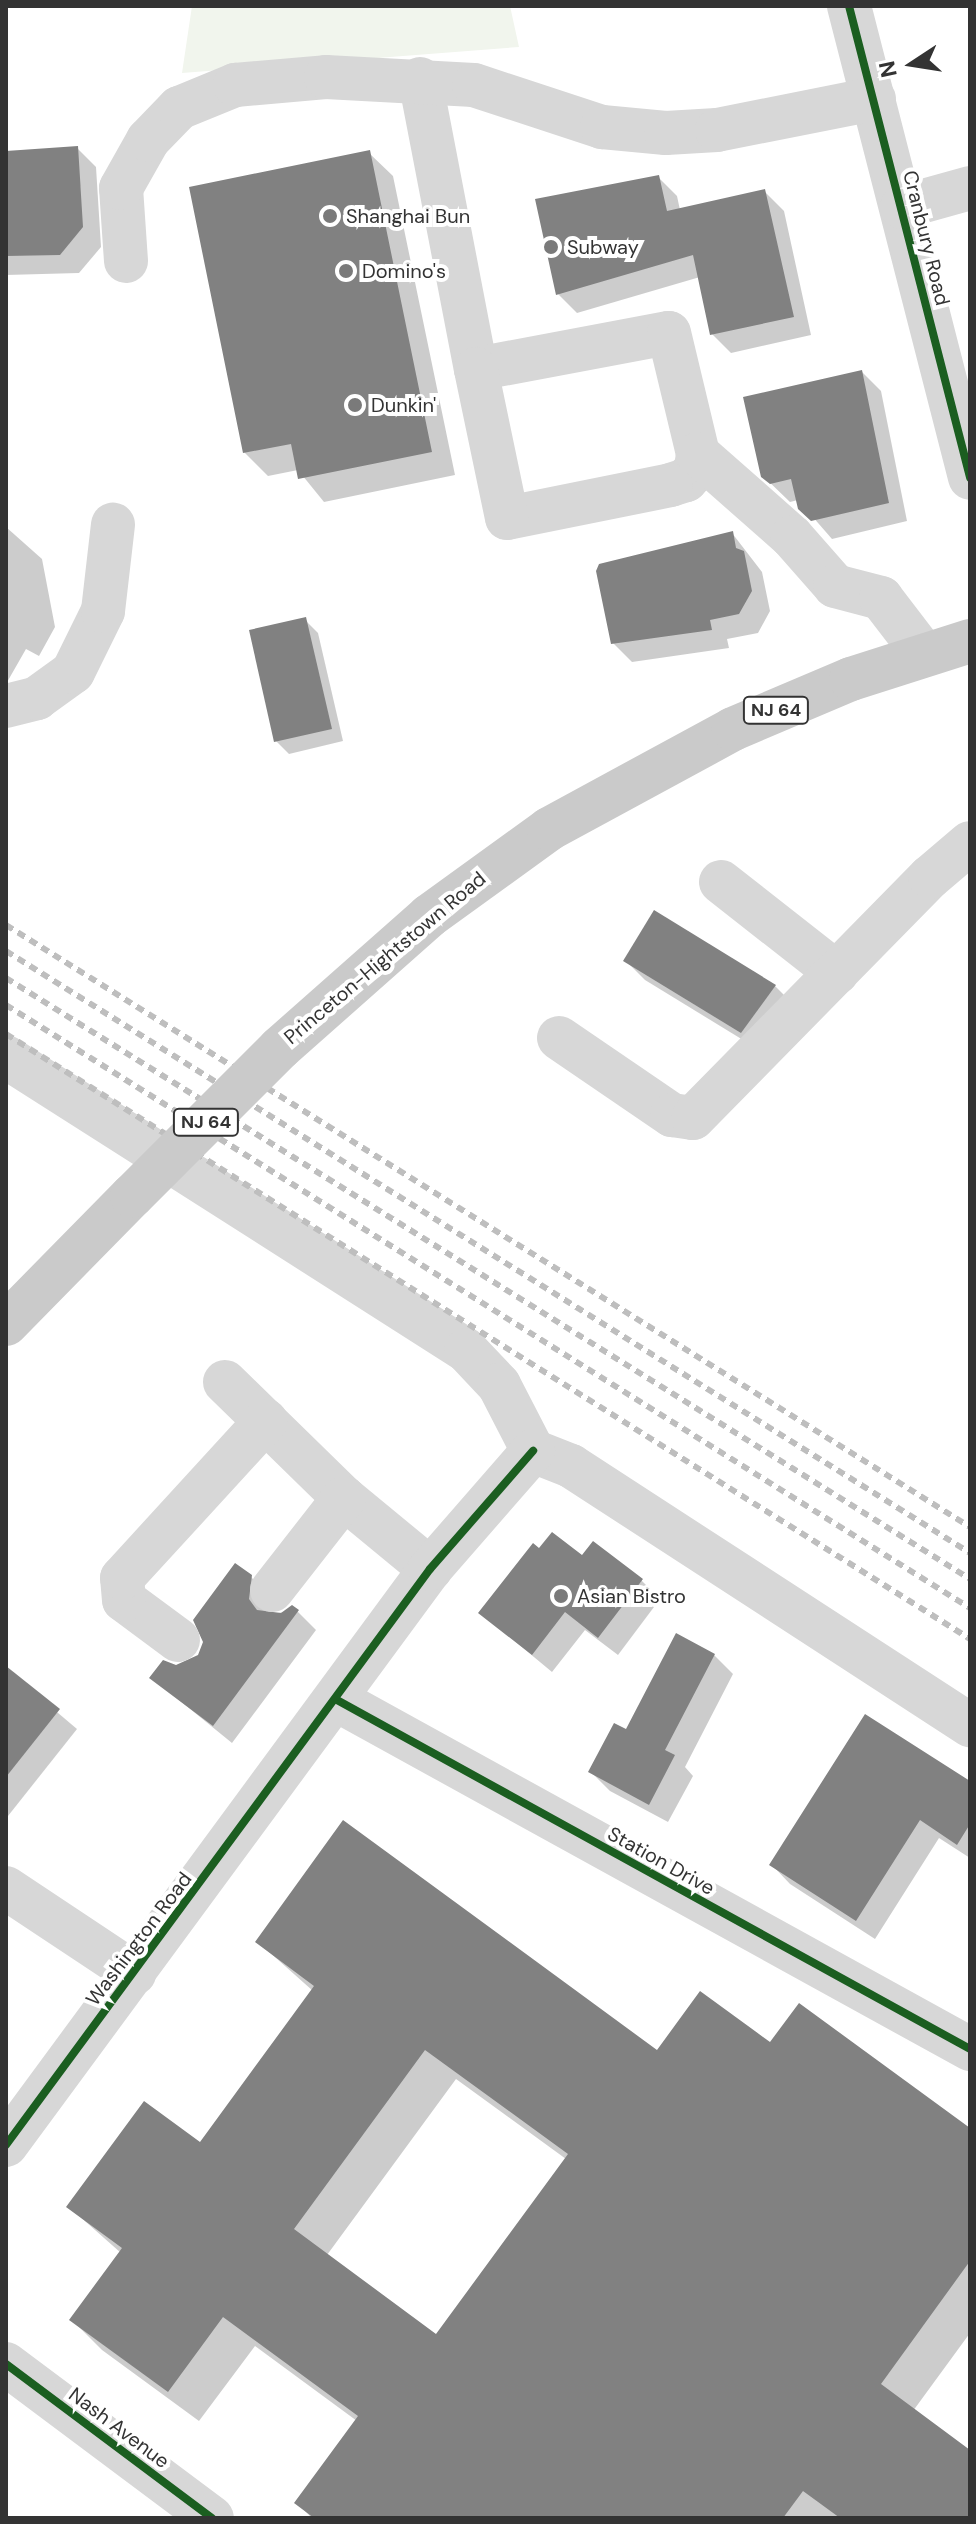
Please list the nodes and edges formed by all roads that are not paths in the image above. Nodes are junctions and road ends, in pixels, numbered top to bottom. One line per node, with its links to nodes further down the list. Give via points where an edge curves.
1 (849, 6): 3 (street, Cranbury Road)
2 (420, 79): 3 (street, via 474,85 602,127 666,133 717,130); 6 (street, via 326,77 235,85 179,108 148,140 121,188); 7 (street)
3 (874, 99): 5 (street, Cranbury Road)
4 (970, 188): 5 (street)
5 (902, 207): 9 (street, Cranbury Road)
6 (126, 261)
7 (476, 369): 8 (street, via 669,333); 8 (street, via 507,518 686,480 696,469)
8 (698, 454): 12 (street, via 792,537 835,586 881,598)
9 (970, 478)
10 (113, 525): 13 (street, via 103,611 73,672 37,698)
11 (970, 641): 12 (main road, Princeton-Hightstown Road / NJ 64)
12 (924, 654): 19 (main road, Princeton-Hightstown Road / NJ 64, bridge, via 733,729 549,829 429,916 280,1048)
13 (6, 706)
14 (970, 843): 16 (street)
15 (721, 882): 16 (street)
16 (837, 973): 17 (street, via 693,1118 672,1115)
17 (559, 1038)
18 (6, 1057): 22 (street, via 466,1350 499,1385)
19 (6, 1324)
20 (225, 1382): 21 (street)
21 (266, 1421): 23 (street); 26 (street, via 122,1578 124,1600)
22 (533, 1451): 24 (street, Washington Road); 28 (street, via 571,1466)
23 (344, 1498): 24 (street); 25 (street)
24 (430, 1569): 27 (street, Washington Road)
25 (272, 1590)
26 (178, 1640)
27 (337, 1700): 30 (street, Washington Road); 31 (street, Station Drive)
28 (970, 1725)
29 (6, 1888): 30 (street)
30 (134, 1973): 32 (street, Washington Road)
31 (970, 2049)
32 (6, 2145)
33 (6, 2364): 34 (street, Nash Avenue)
34 (212, 2518)

